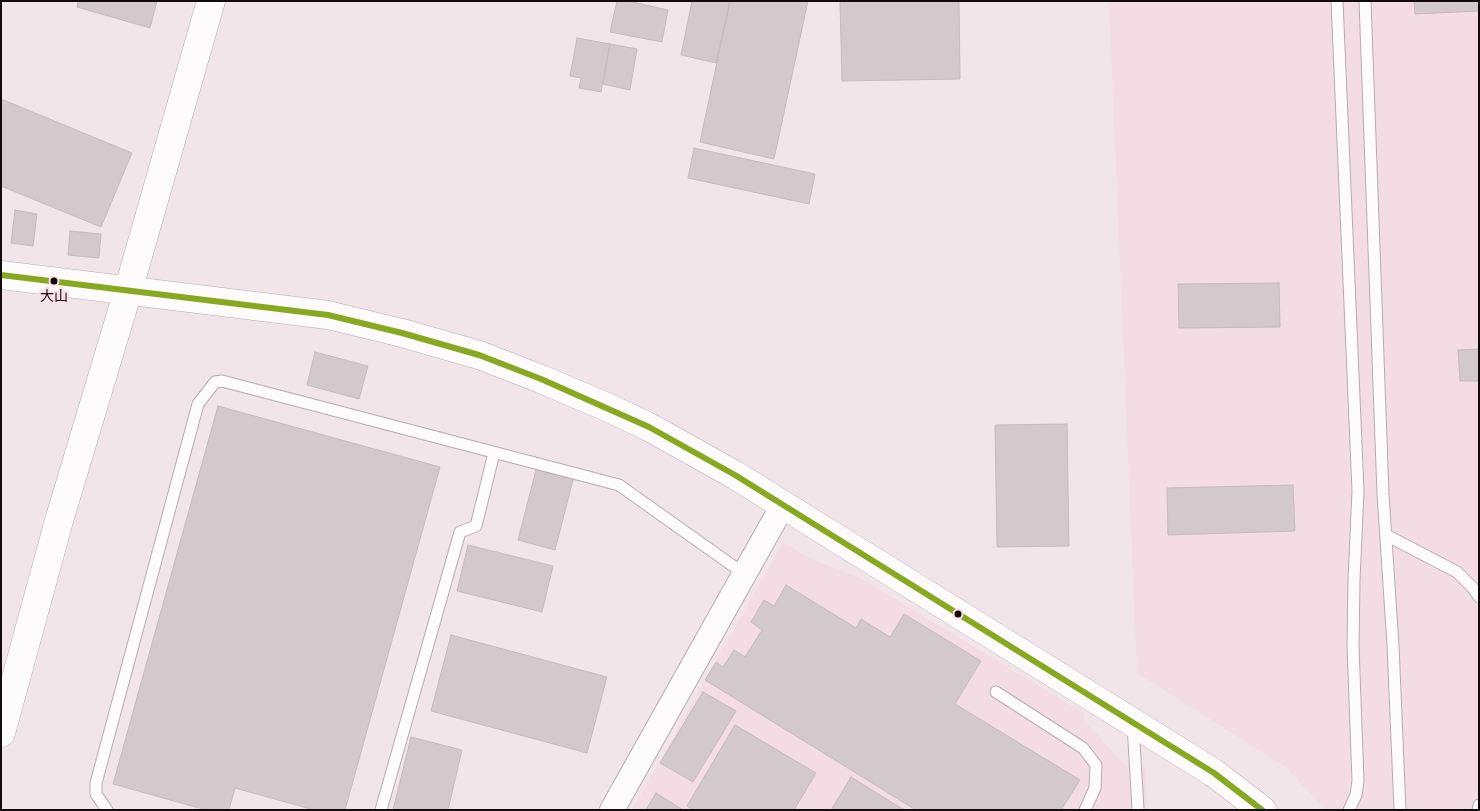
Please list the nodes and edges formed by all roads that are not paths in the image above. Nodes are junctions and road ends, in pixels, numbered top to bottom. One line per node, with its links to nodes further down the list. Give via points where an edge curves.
1 (211, 1): 5 (street)
2 (1337, 1): 21 (lane, via 1358,491 1353,646 1358,781)
3 (1365, 1): 8 (lane)
4 (1, 275): 5 (street)
5 (128, 291): 7 (street, via 328,315 479,355 541,378 649,427); 13 (street, via 60,517)
6 (494, 453): 9 (lane, via 619,485); 15 (lane, via 232,383 215,382 198,404 96,783 96,794); 16 (lane, via 476,526 460,532)
7 (783, 505): 9 (street); 12 (street)
8 (1386, 535): 10 (lane, via 1456,572); 22 (lane)
9 (743, 573): 17 (street)
10 (1479, 597)
11 (996, 692): 18 (lane, via 1084,748 1096,765 1095,788)
12 (1132, 722): 19 (lane); 20 (street, via 1214,773)
13 (1, 733)
14 (1479, 805): 23 (lane)
15 (107, 810)
16 (381, 810)
17 (612, 810)
18 (1085, 810)
19 (1138, 810)
20 (1262, 810)
21 (1349, 810)
22 (1400, 810)
23 (1478, 810)

